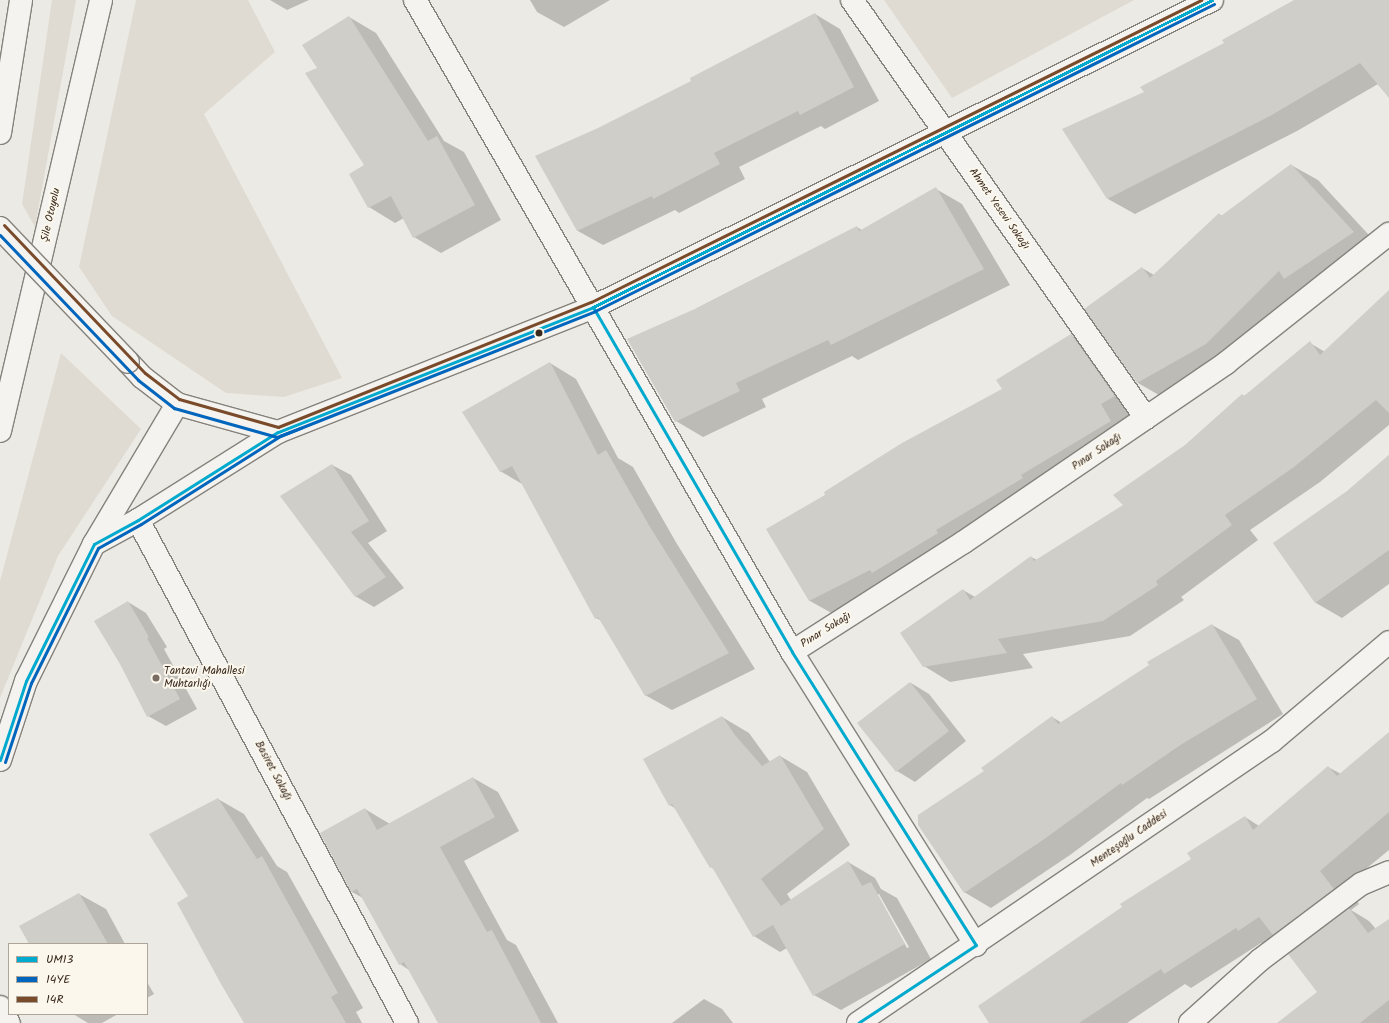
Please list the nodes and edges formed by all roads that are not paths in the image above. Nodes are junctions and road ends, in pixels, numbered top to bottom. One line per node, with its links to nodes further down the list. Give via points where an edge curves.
1 (21, 0): 7 (main road)
2 (101, 0): 13 (main road, Şile Otoyolu)
3 (415, 0): 10 (main road)
4 (852, 0): 6 (main road, Ahmet Yesevi Sokağı)
5 (1212, 0): 6 (main road)
6 (944, 132): 10 (main road); 12 (main road, Ahmet Yesevi Sokağı)
7 (0, 133)
8 (0, 228): 11 (main road, bridge, via 142,377)
9 (1389, 234): 12 (main road, Pınar Sokağı, via 1226,363)
10 (592, 307): 14 (main road); 18 (main road)
11 (177, 404): 14 (main road); 16 (main road)
12 (1146, 418): 18 (main road, Pınar Sokağı, via 964,542)
13 (0, 431)
14 (278, 432): 15 (main road)
15 (138, 520): 16 (main road); 24 (main road, Basiret Sokağı)
16 (94, 544): 19 (main road, via 26,681)
17 (1389, 642): 21 (main road, Menteşoğlu Caddesi, via 1272,741)
18 (792, 652): 21 (main road)
19 (0, 760)
20 (1389, 872): 26 (main road, via 1361,884 1260,960)
21 (976, 945): 25 (main road, Menteşoğlu Caddesi)
22 (0, 1007): 23 (main road)
23 (9, 1023)
24 (407, 1023)
25 (858, 1023)
26 (1190, 1023)

